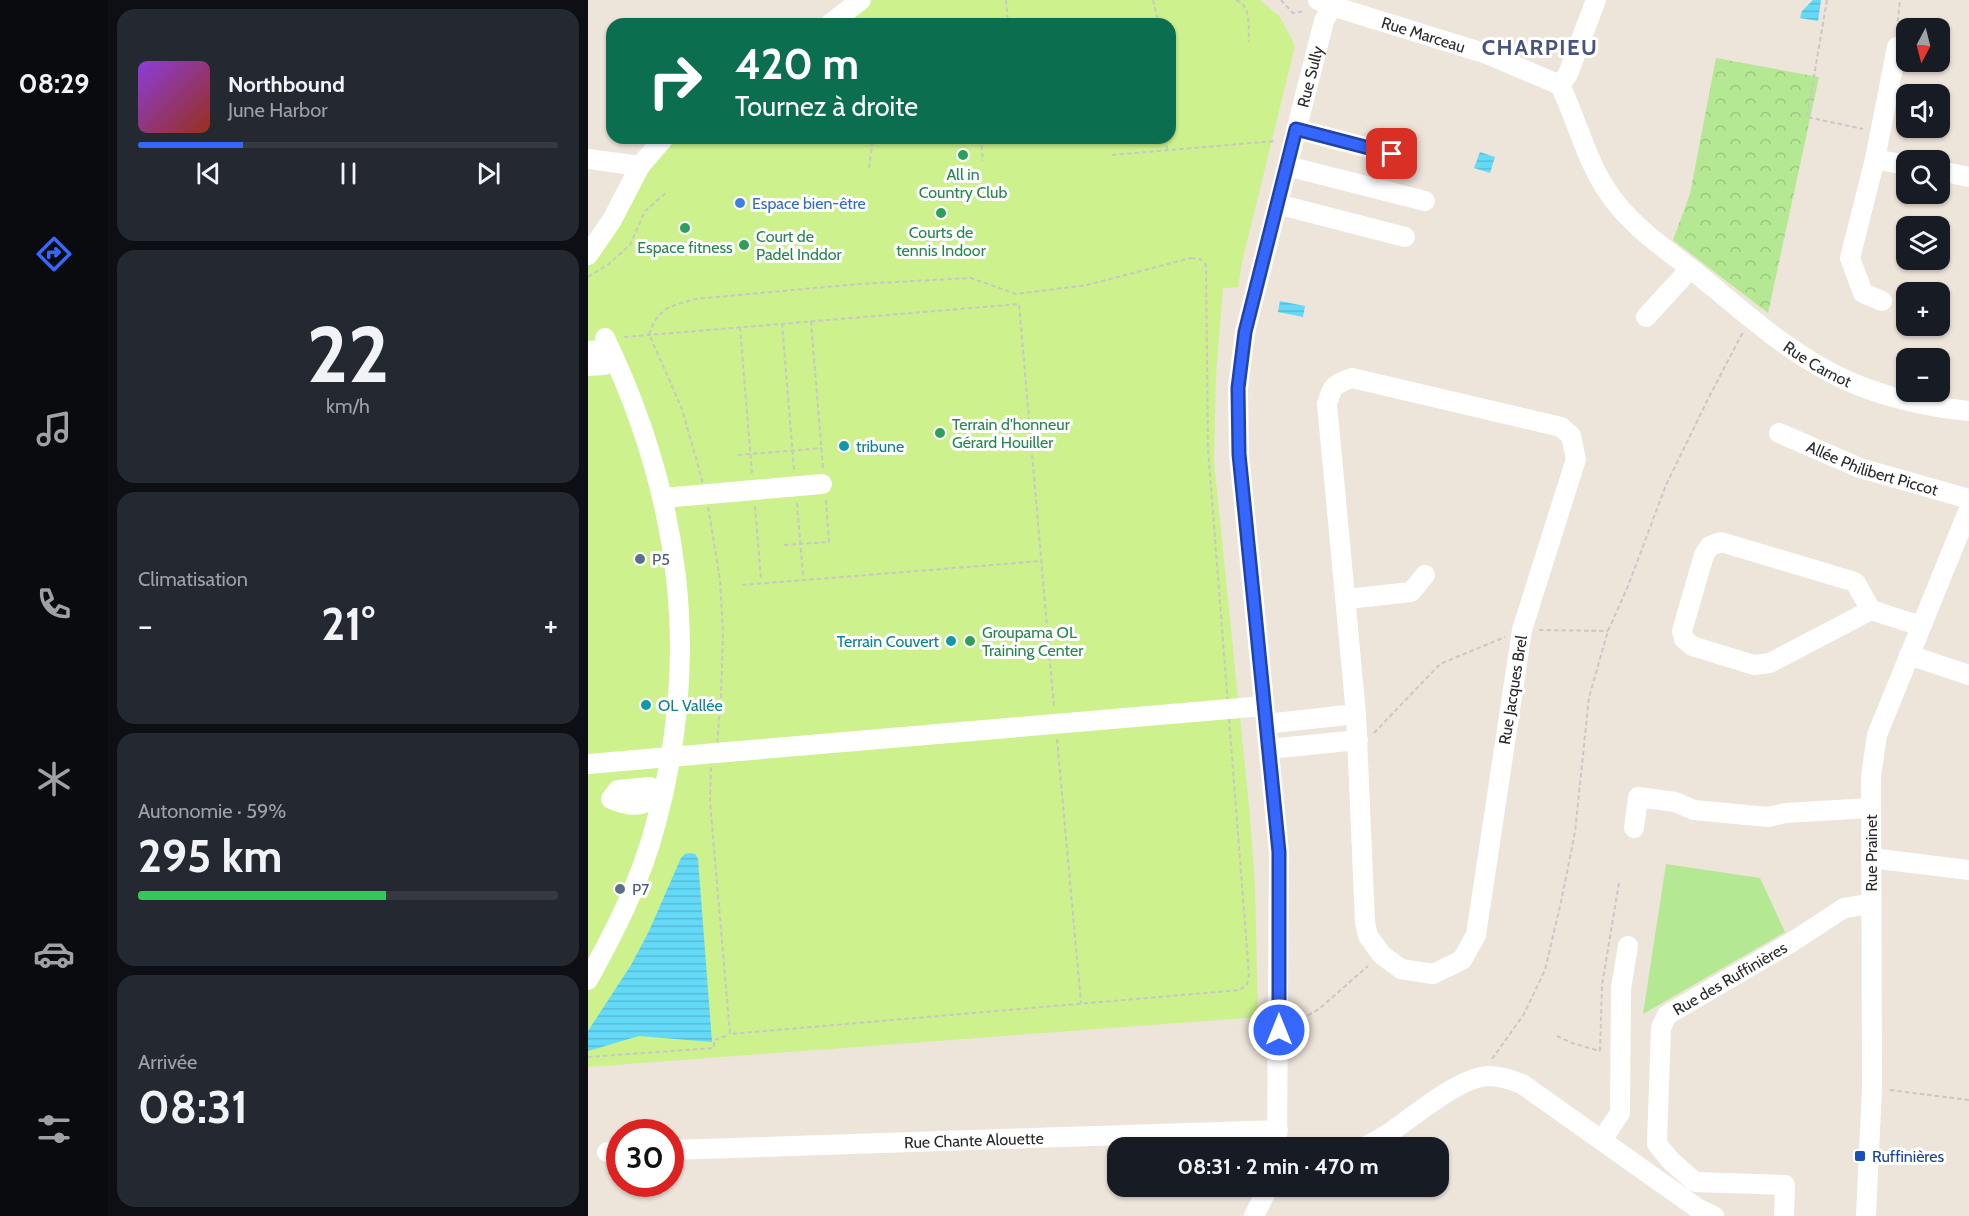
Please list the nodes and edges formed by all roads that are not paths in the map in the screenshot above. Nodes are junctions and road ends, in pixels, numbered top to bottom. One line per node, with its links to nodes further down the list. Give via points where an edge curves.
1 (861, 0): 4 (street)
2 (1596, 0): 6 (street, via 1568,74)
3 (1325, 3): 6 (street, Rue Marceau, via 1486,54); 7 (street, Rue Sully)
4 (838, 18)
5 (1896, 72): 11 (street)
6 (1560, 85): 21 (street, Rue Carnot, via 1604,188 1622,213)
7 (1295, 136): 9 (street); 14 (street, Rue Sully)
8 (659, 144): 13 (street)
9 (1392, 154)
10 (588, 159): 13 (street)
11 (1875, 159): 12 (street); 22 (street, via 1850,258 1863,293)
12 (1896, 163)
13 (640, 166): 20 (street, via 612,220)
14 (1287, 166): 17 (street); 18 (street, Rue Sully)
15 (1950, 173): 16 (street)
16 (1969, 177)
17 (1425, 201)
18 (1277, 204): 19 (street); 41 (street, Rue Sully, via 1245,332 1238,388 1239,454)
19 (1405, 237)
20 (588, 255)
21 (1690, 269): 23 (street); 28 (street, Rue Carnot, via 1790,347 1850,382 1916,404)
22 (1882, 302)
23 (1646, 317)
24 (588, 351): 25 (street)
25 (609, 351): 26 (street); 27 (street, via 604,365); 31 (street, via 641,423)
26 (588, 358)
27 (588, 366)
28 (1969, 411)
29 (1779, 433): 32 (street, Allée Philibert Piccot, via 1860,468)
30 (824, 483): 31 (street)
31 (663, 498): 44 (street, via 676,570 679,616 680,664)
32 (1969, 499)
33 (1969, 509): 37 (street, Rue Prainet)
34 (1425, 575): 35 (street, via 1411,592)
35 (1347, 599): 40 (street, Rue Jacques Brel); 42 (street, Rue Jacques Brel, via 1327,404 1337,382 1352,378 1561,427 1570,436 1576,459 1522,630 1476,935 1462,960 1433,974 1401,969 1382,955 1368,936)
36 (1871, 610): 36 (street, via 1770,663 1754,665 1692,646 1682,631 1704,555 1710,546 1721,543 1855,582); 37 (street)
37 (1921, 626): 38 (street, Rue Prainet)
38 (1909, 655): 39 (street); 48 (street, Rue Prainet, via 1877,735)
39 (1969, 675)
40 (1356, 714): 41 (street); 42 (street, Rue Jacques Brel)
41 (1265, 715): 43 (street, Rue Sully); 44 (street, via 1229,710)
42 (1358, 740): 43 (street)
43 (1269, 749): 55 (street, Rue Sully, via 1279,852)
44 (672, 757): 45 (street); 46 (street)
45 (588, 764)
46 (661, 794): 47 (street); 54 (street, via 656,825 636,881)
47 (606, 799)
48 (1870, 808): 49 (street, via 1768,817 1694,810 1675,802 1638,797); 50 (street, Rue Prainet)
49 (1634, 828)
50 (1871, 858): 51 (street); 52 (street, Rue Prainet)
51 (1969, 870)
52 (1870, 904): 63 (street, Rue des Ruffinières, via 1844,908 1667,1015 1661,1028 1657,1144 1695,1182 1785,1185); 64 (street, Rue Prainet, via 1872,1088)
53 (1628, 946): 57 (street, via 1621,988 1620,1113)
54 (588, 980)
55 (1278, 1137)
56 (1382, 1137): 57 (street, via 1456,1088 1490,1076 1522,1084)
57 (1602, 1140): 61 (street)
58 (1107, 1142): 59 (street, Rue Chante Alouette)
59 (684, 1150)
60 (1264, 1197): 62 (street)
61 (1702, 1213)
62 (1254, 1216)
63 (1784, 1216)
64 (1866, 1216)

